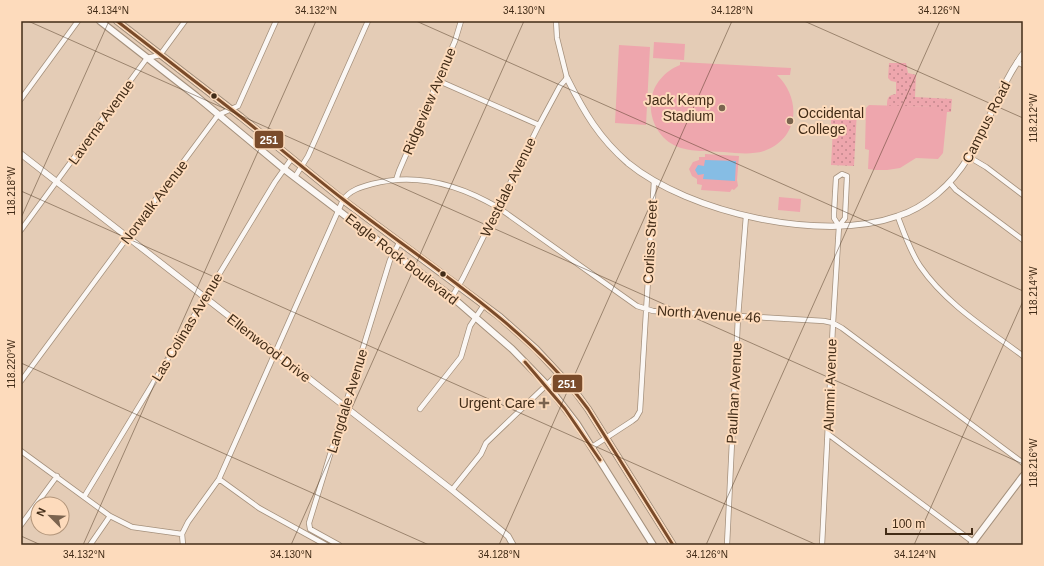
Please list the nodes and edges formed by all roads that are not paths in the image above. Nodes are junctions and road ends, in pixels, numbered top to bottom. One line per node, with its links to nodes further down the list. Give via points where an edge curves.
1 (78, 21): 16 (street)
2 (100, 21): 11 (main road, Eagle Rock Boulevard)
3 (117, 21): 9 (main road, Eagle Rock Boulevard)
4 (185, 21): 9 (street)
5 (276, 21): 17 (street, via 238,106)
6 (368, 21): 23 (street)
7 (460, 21): 15 (street, Ridgeview Avenue, via 455,41)
8 (556, 21): 14 (street, Campus Road, via 557,38)
9 (160, 54): 11 (street); 17 (main road, Eagle Rock Boulevard)
10 (1023, 54): 12 (street, Campus Road)
11 (148, 58): 18 (main road, Eagle Rock Boulevard); 28 (street, Laverna Avenue)
12 (1017, 62): 13 (street); 21 (street, Campus Road)
13 (1023, 66)
14 (567, 78): 19 (street, Westdale Avenue); 27 (street, Campus Road, via 587,116 606,142)
15 (438, 81): 19 (street); 26 (street, Ridgeview Avenue)
16 (21, 99)
17 (231, 110): 18 (street); 22 (main road, Eagle Rock Boulevard)
18 (218, 115): 24 (main road, Eagle Rock Boulevard); 38 (street, Norwalk Avenue)
19 (539, 125): 32 (street, Westdale Avenue)
20 (21, 154): 28 (street, Ellenwood Drive)
21 (969, 157): 29 (street, Campus Road); 30 (street)
22 (292, 158): 23 (main road, Eagle Rock Boulevard); 24 (street, Las Colinas Avenue)
23 (302, 167): 25 (street); 31 (main road, Eagle Rock Boulevard)
24 (284, 168): 25 (main road, Eagle Rock Boulevard); 44 (street, Las Colinas Avenue)
25 (295, 177): 33 (main road, Eagle Rock Boulevard)
26 (396, 180): 31 (street, North Avenue 46, via 363,187 348,194); 32 (street, North Avenue 46, via 429,181 449,185 480,197)
27 (654, 181): 34 (street, Campus Road, via 709,205); 46 (street, Corliss Street)
28 (57, 182): 37 (street, Laverna Avenue); 38 (street, Ellenwood Drive)
29 (950, 183): 35 (street, Campus Road, via 924,203); 39 (street)
30 (1023, 195)
31 (343, 200): 33 (street); 40 (main road, Eagle Rock Boulevard)
32 (499, 208): 42 (street, Westdale Avenue); 46 (street, North Avenue 46, via 638,306)
33 (338, 209): 41 (main road, Eagle Rock Boulevard); 50 (street)
34 (746, 216): 36 (street, Campus Road, via 787,224); 47 (street, Paulhan Avenue)
35 (898, 216): 36 (street, Campus Road, via 872,223); 51 (street, via 910,248 939,291)
36 (839, 226): 36 (street, Alumni Avenue, via 845,218 847,176 842,174 836,178 834,218); 49 (street, Alumni Avenue)
37 (21, 230)
38 (127, 238): 44 (street, Ellenwood Drive); 53 (street, Norwalk Avenue)
39 (1023, 240)
40 (399, 243): 41 (street, Langdale Avenue); 42 (main road, Eagle Rock Boulevard)
41 (393, 252): 43 (main road, Eagle Rock Boulevard); 55 (street, Langdale Avenue)
42 (459, 286): 43 (street, Westdale Avenue); 45 (main road, Eagle Rock Boulevard)
43 (452, 297): 48 (main road, Eagle Rock Boulevard)
44 (205, 298): 50 (street, Ellenwood Drive); 66 (street, Las Colinas Avenue)
45 (484, 305): 48 (street); 52 (main road, Eagle Rock Boulevard, via 517,331)
46 (646, 309): 47 (street, North Avenue 46, via 653,312); 58 (street, Corliss Street, via 640,411 636,418)
47 (738, 317): 49 (street, North Avenue 46); 78 (street, Paulhan Avenue)
48 (475, 318): 54 (main road, Eagle Rock Boulevard); 56 (street, via 470,326 461,357)
49 (833, 323): 57 (street, Alumni Avenue); 61 (street, North Avenue 46)
50 (275, 352): 55 (street, Ellenwood Drive); 64 (street)
51 (1023, 356)
52 (559, 373): 54 (street); 58 (main road, Eagle Rock Boulevard, via 584,404)
53 (21, 381)
54 (547, 385): 59 (main road, Eagle Rock Boulevard); 65 (street, via 486,443 481,454)
55 (345, 407): 65 (street, Ellenwood Drive); 74 (street, Langdale Avenue, via 308,523 310,529)
56 (420, 409)
57 (828, 434): 70 (street); 79 (street, Alumni Avenue)
58 (606, 438): 59 (street, Corliss Street); 77 (main road, Eagle Rock Boulevard)
59 (592, 447): 76 (main road, Eagle Rock Boulevard)
60 (21, 451): 62 (street)
61 (1023, 463)
62 (57, 476): 66 (street); 68 (street)
63 (1023, 476): 70 (main road)
64 (219, 479): 69 (street); 73 (street, via 259,508)
65 (452, 490): 75 (street, Ellenwood Drive, via 508,536)
66 (84, 497): 67 (street)
67 (110, 516): 69 (street, via 132,527); 71 (street)
68 (21, 526)
69 (182, 534): 72 (street)
70 (972, 544)
71 (90, 545)
72 (183, 545)
73 (326, 545)
74 (339, 545)
75 (513, 545)
76 (653, 545)
77 (673, 545)
78 (727, 545)
79 (822, 545)

